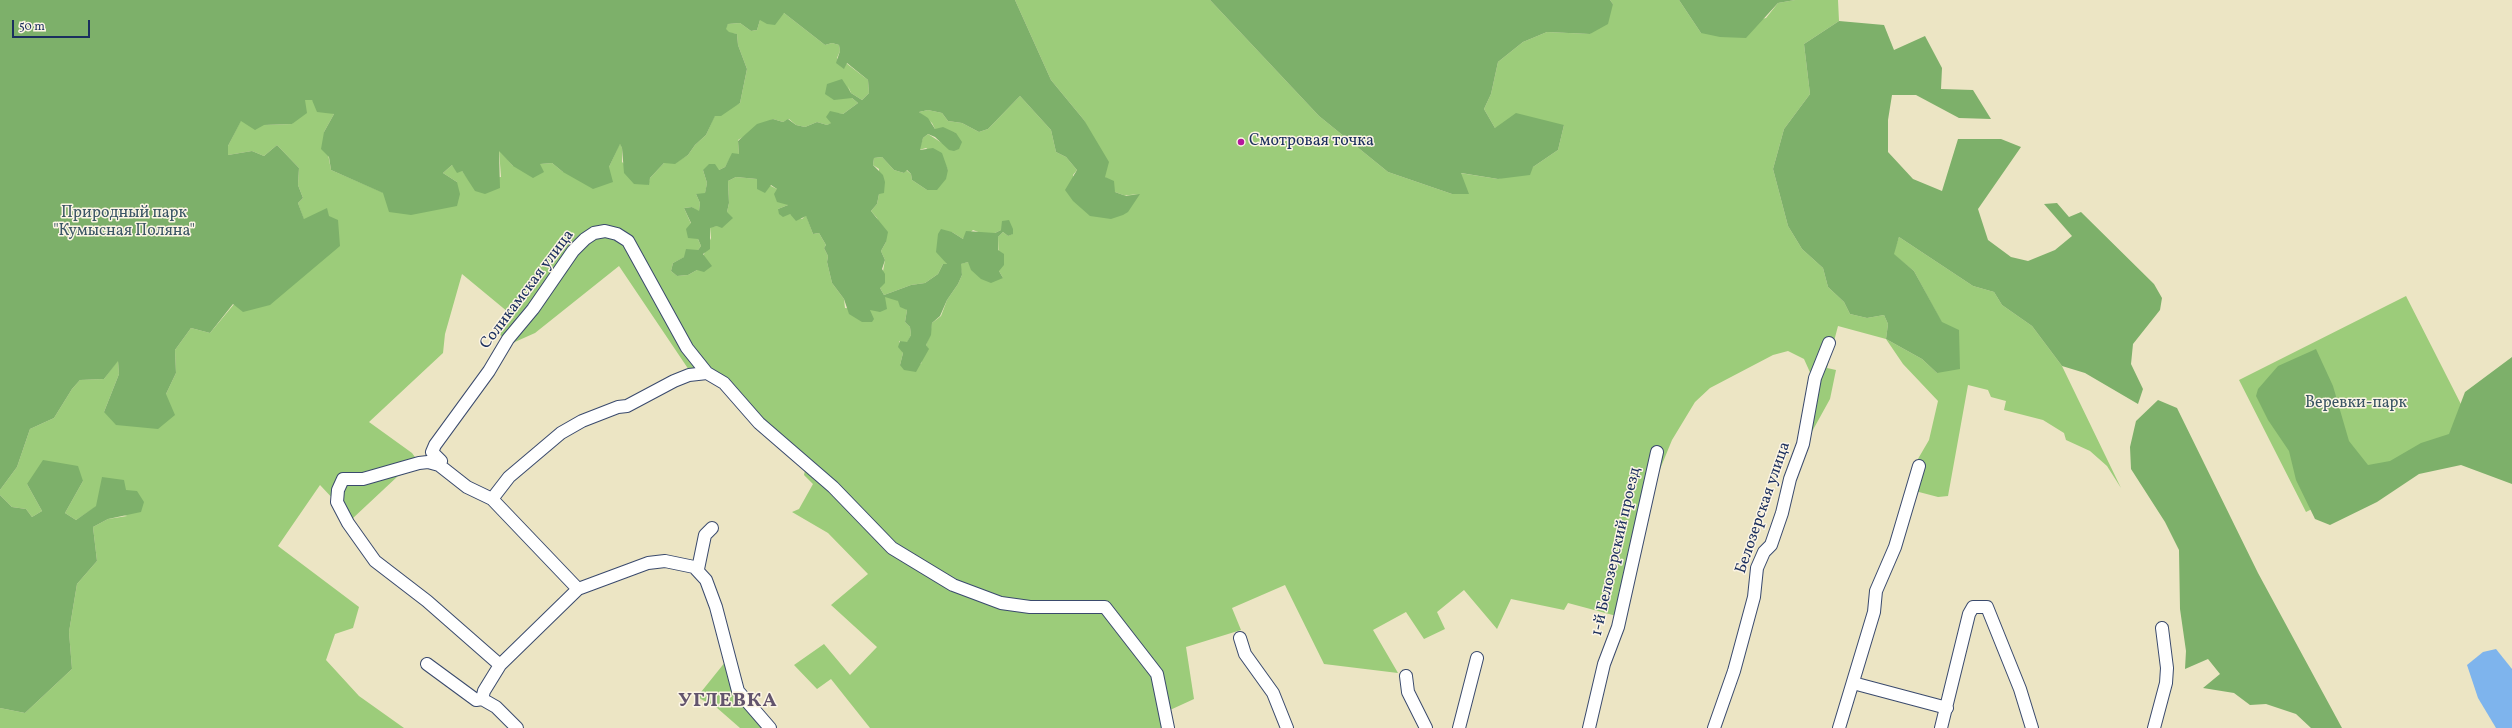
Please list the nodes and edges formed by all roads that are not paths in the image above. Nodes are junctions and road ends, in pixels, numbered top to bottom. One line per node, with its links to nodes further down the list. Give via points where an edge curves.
1 (1829, 343): 26 (street, Белозерская улица, via 1815,378 1803,444 1790,478 1782,513 1771,545 1764,552 1757,568 1754,597 1734,671)
2 (707, 373): 4 (street, Соликамская улица, via 687,348 628,241 611,232 594,233 573,251 435,445 432,452 441,461); 6 (street, via 689,375 674,381 627,406 582,421 561,433 509,477); 21 (street, Соликамская улица, via 724,383 759,423 833,487 892,548 953,585 1001,603 1105,607 1157,674)
3 (1657, 452): 25 (street, 1-й Белозерский проезд, via 1618,627 1604,664)
4 (439, 465): 6 (street, via 467,487); 14 (street, via 419,462 363,479 343,479 338,490 338,502 348,523 374,561 427,601)
5 (1919, 466): 16 (street, via 1895,547 1876,591 1874,612)
6 (492, 499): 9 (street)
7 (712, 528): 8 (street, via 704,536)
8 (698, 569): 9 (street, via 655,561); 20 (street, via 706,580 716,607 738,691)
9 (578, 589): 14 (street)
10 (2162, 628): 30 (street, via 2167,668 2166,683)
11 (1240, 638): 22 (street, via 1245,654 1273,693)
12 (1477, 658): 24 (street)
13 (427, 664): 17 (street, via 476,700)
14 (500, 664): 17 (street)
15 (1406, 676): 23 (street, via 1408,692)
16 (1853, 683): 18 (street); 27 (street)
17 (482, 699): 19 (street, via 496,707)
18 (1947, 708): 28 (street); 29 (street, via 1969,614 1973,607 1987,606 2020,689)
19 (517, 728)
20 (770, 728)
21 (1168, 728)
22 (1287, 728)
23 (1426, 728)
24 (1460, 728)
25 (1589, 728)
26 (1714, 728)
27 (1839, 728)
28 (1941, 728)
29 (2032, 728)
30 (2154, 728)

